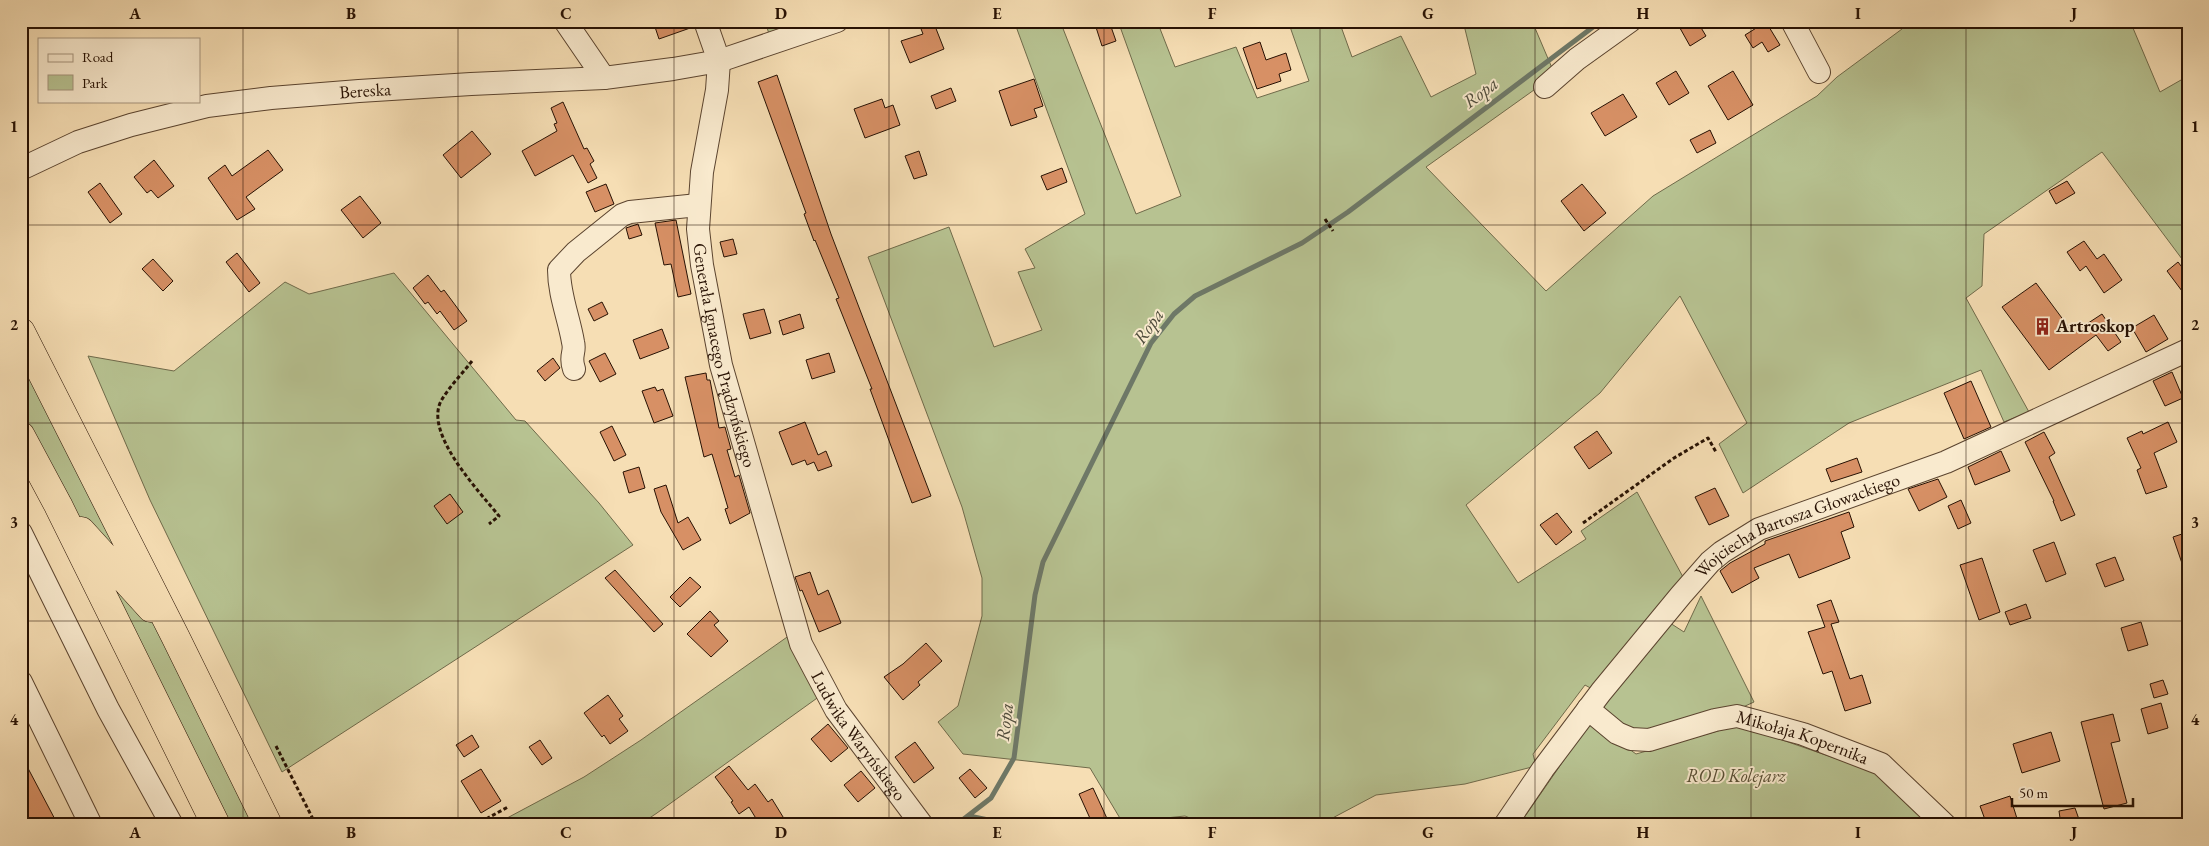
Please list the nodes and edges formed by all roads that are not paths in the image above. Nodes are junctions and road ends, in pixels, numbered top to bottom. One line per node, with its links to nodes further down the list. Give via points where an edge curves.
1 (566, 21): 8 (street)
2 (705, 21): 6 (street)
3 (837, 21): 6 (street, Bereska)
4 (1630, 21): 9 (street)
5 (1792, 21): 7 (street)
6 (719, 61): 8 (street, Bereska); 11 (street, Generała Ignacego Prądzyńskiego)
7 (1819, 72)
8 (604, 78): 10 (street, Bereska, via 359,91 207,106 78,142)
9 (1545, 87)
10 (21, 169)
11 (698, 205): 14 (street, via 622,215 559,270 559,284 574,346 570,359); 19 (street, Generała Ignacego Prądzyńskiego, via 702,265 721,365)
12 (21, 332): 18 (highway)
13 (2188, 350): 21 (street, Wojciecha Bartosza Głowackiego, via 1946,462 1759,530 1722,552 1646,636)
14 (574, 368)
15 (21, 436): 16 (highway)
16 (58, 505): 18 (highway); 24 (highway)
17 (21, 533): 23 (street, via 108,709)
18 (175, 636): 25 (highway)
19 (801, 644): 26 (street, Ludwika Waryńskiego, via 836,710)
20 (21, 682): 22 (street)
21 (1588, 709): 27 (street, Wojciecha Bartosza Głowackiego); 28 (street, Mikołaja Kopernika, via 1617,733 1631,739 1649,740 1737,716 1803,734 1881,764)
22 (91, 825)
23 (172, 825)
24 (216, 825)
25 (268, 825)
26 (922, 825)
27 (1505, 825)
28 (1946, 825)

